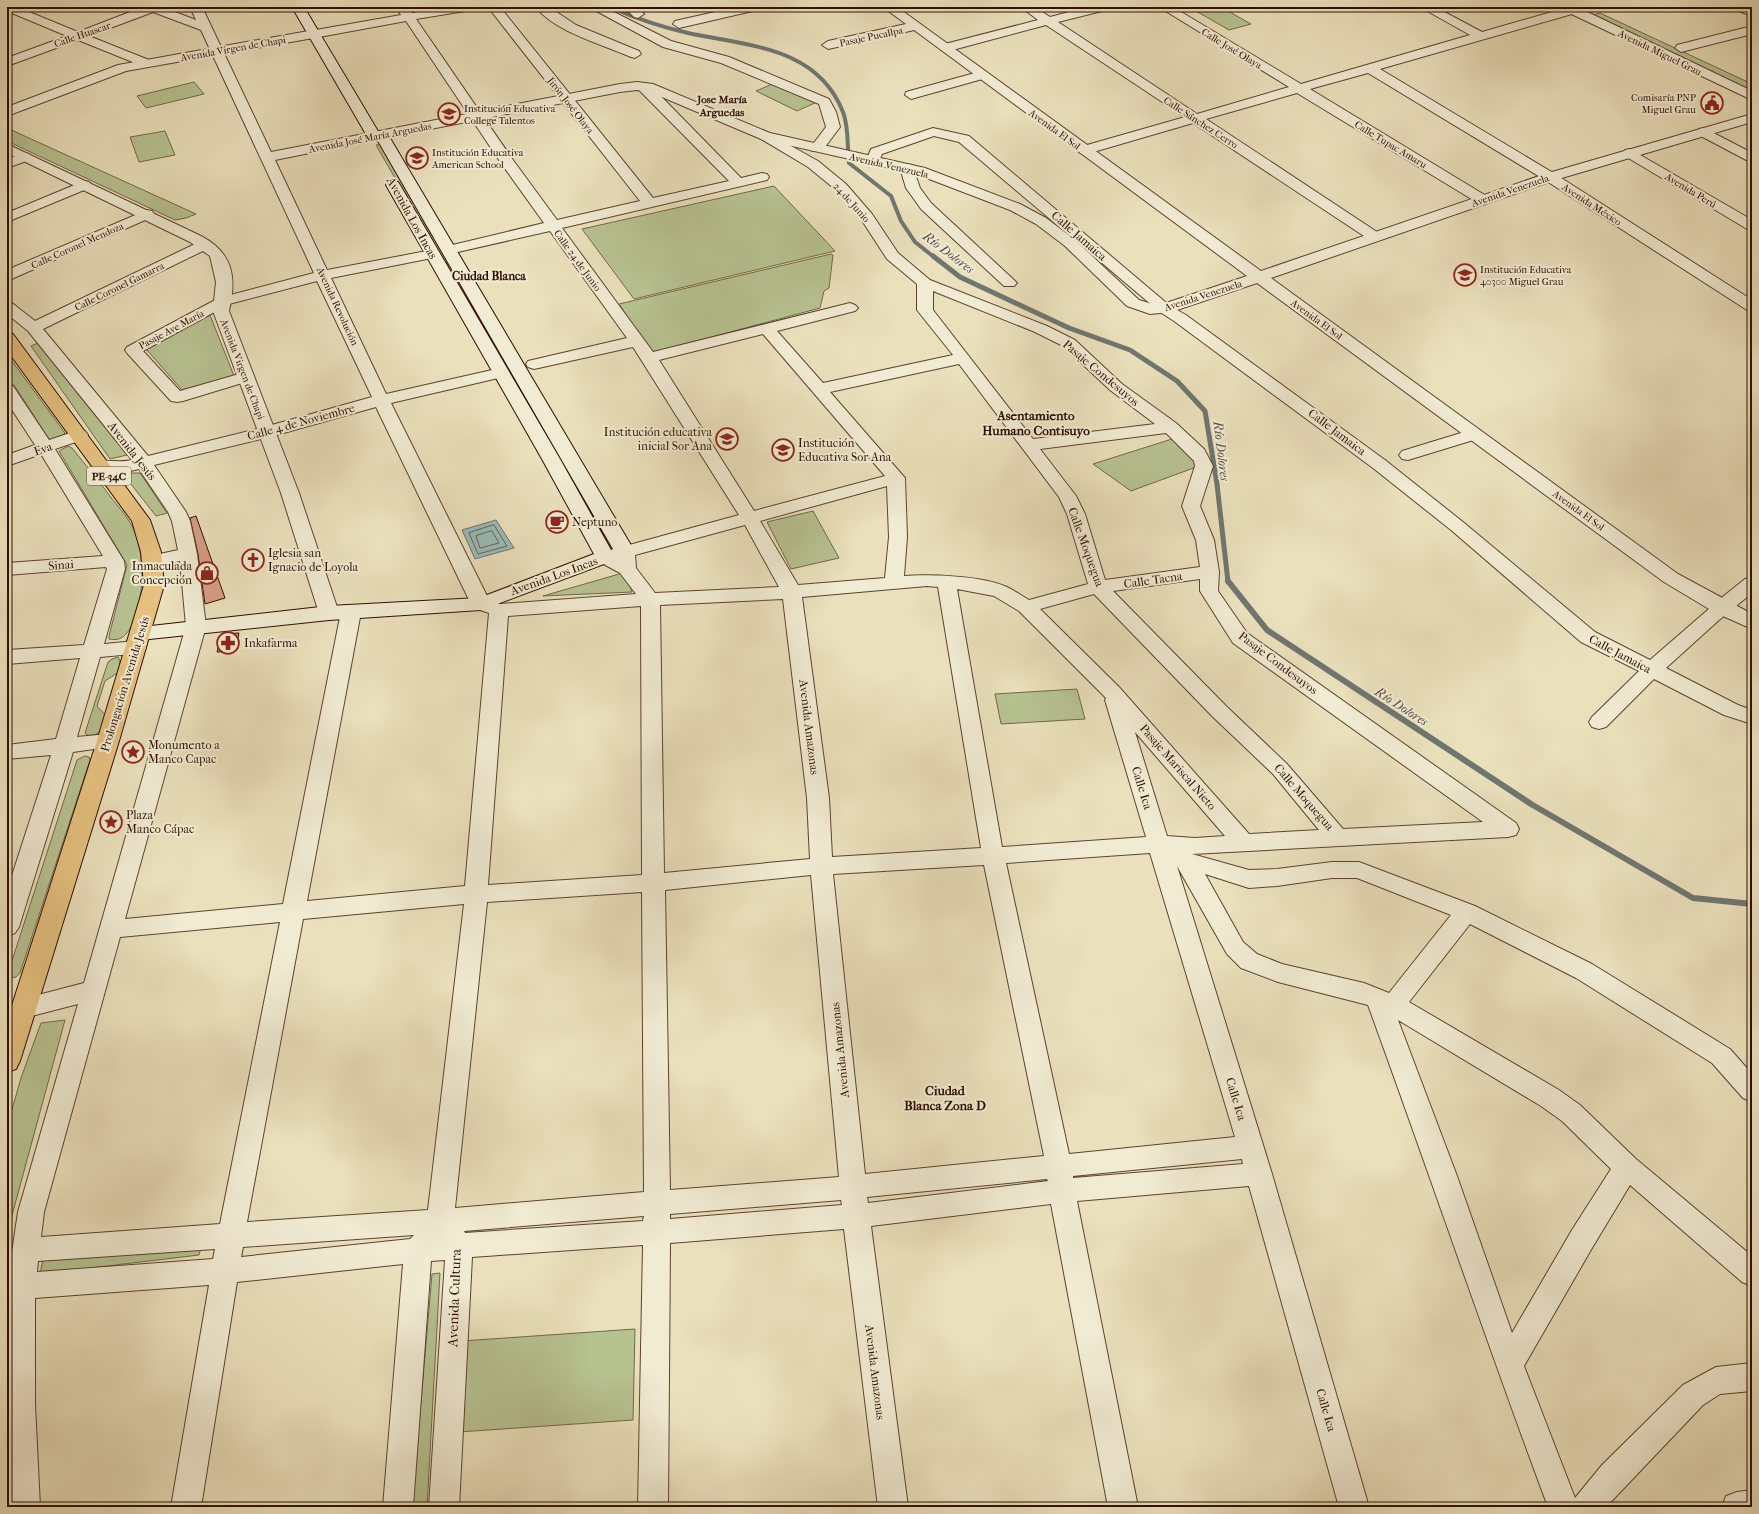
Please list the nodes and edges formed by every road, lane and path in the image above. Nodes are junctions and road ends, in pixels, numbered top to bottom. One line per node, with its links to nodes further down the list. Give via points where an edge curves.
1 (7, 7): 20 (street)
2 (153, 7): 27 (street); 30 (street, Calle Huascar, via 85,34)
3 (196, 7): 27 (street, Avenida Revolución)
4 (298, 7): 29 (street, Avenida Los Incas)
5 (465, 7): 18 (street, Avenida Virgen de Chapi)
6 (494, 7): 46 (street, Jirón José Olaya)
7 (542, 7): 25 (street)
8 (753, 7): 17 (street)
9 (889, 7): 26 (street, Avenida El Sol)
10 (1027, 7): 23 (street, Calle Sánchez Cerro)
11 (1102, 7): 23 (street)
12 (1165, 7): 43 (street, Calle José Olaya)
13 (1426, 7): 31 (street)
14 (1595, 7): 34 (street, Avenida Miguel Grau)
15 (1740, 7): 19 (street)
16 (1574, 8): 31 (street); 45 (street, Avenida Miguel Grau)
17 (721, 10): 24 (street)
18 (406, 12): 29 (street, Avenida Virgen de Chapi); 48 (street, Calle 24 de Junio)
19 (1752, 12)
20 (23, 13): 22 (street); 30 (street)
21 (590, 16): 25 (street); 55 (street, via 606,14 667,44 725,60 824,102 833,127)
22 (7, 19)
23 (1048, 21): 33 (street); 49 (street, Calle Sánchez Cerro)
24 (679, 24)
25 (570, 26): 36 (street)
26 (915, 26): 32 (street, Pasaje Pucallpa); 33 (street, Avenida El Sol)
27 (207, 28): 35 (street, Avenida Revolución)
28 (1752, 30): 34 (street)
29 (314, 34): 35 (street, Avenida Virgen de Chapi); 52 (street, Avenida Los Incas)
30 (76, 35): 38 (street, Calle Huascar); 39 (street)
31 (1481, 36): 40 (street)
32 (828, 45)
33 (945, 48): 41 (street, Avenida El Sol)
34 (1681, 48): 37 (street, Avenida Miguel Grau)
35 (218, 50): 39 (street, Avenida Virgen de Chapi); 59 (street, Avenida Revolución)
36 (635, 54)
37 (1702, 58)
38 (7, 62)
39 (144, 63): 47 (street, Avenida Virgen de Chapi, via 123,68)
40 (1369, 68): 43 (street); 65 (street, Avenida México)
41 (982, 75): 44 (street); 56 (street, Avenida El Sol)
42 (641, 86): 46 (street, Avenida José María Arguedas); 53 (street, Avenida Venezuela, via 653,88); 66 (street)
43 (1299, 88): 49 (street); 68 (street, Calle Tupac Amaru)
44 (912, 95)
45 (1752, 96)
46 (566, 98): 48 (street, Avenida José María Arguedas); 69 (street, Jirón José Olaya)
47 (7, 112)
48 (476, 116): 52 (street, Avenida José María Arguedas); 72 (street, Calle 24 de Junio)
49 (1195, 118): 56 (street); 74 (street, Calle Sánchez Cerro)
50 (1752, 118): 51 (street, Avenida Venezuela)
51 (1704, 132): 57 (street, Avenida Venezuela); 60 (street)
52 (374, 136): 59 (street, Avenida José María Arguedas); 76 (street, Avenida Los Incas, via 383,138); 77 (street, Avenida Los Incas, via 369,141)
53 (766, 136): 55 (street, Avenida Venezuela); 81 (street, 24 de Junio, via 813,164 841,187 867,217 892,256)
54 (7, 148): 58 (street, Avenida Virgen de Chapi)
55 (822, 149): 61 (street, Avenida Venezuela)
56 (1085, 150): 80 (street, Avenida El Sol)
57 (1630, 153): 65 (street, Avenida Venezuela); 73 (street, Avenida Perú)
58 (24, 156): 62 (street); 67 (street, Avenida Virgen de Chapi)
59 (268, 157): 78 (street, Avenida Revolución)
60 (1752, 159)
61 (870, 160): 63 (street, Avenida Venezuela); 87 (street, Calle Jamaica, via 876,152 933,132 964,139)
62 (7, 164)
63 (907, 168): 82 (street, via 913,188 926,206); 87 (street, Avenida Venezuela, via 976,191 1041,221 1070,243 1134,303 1150,309)
64 (762, 177): 66 (street)
65 (1550, 177): 68 (street, Avenida Venezuela); 85 (street, Avenida México)
66 (738, 182): 69 (street)
67 (84, 185): 70 (street, Avenida Virgen de Chapi); 71 (street)
68 (1483, 200): 74 (street, Avenida Venezuela)
69 (649, 203): 72 (street)
70 (147, 214): 75 (street, Avenida Virgen de Chapi); 79 (street, Calle Coronel Mendoza)
71 (7, 218)
72 (554, 226): 76 (street); 91 (street, Calle 24 de Junio)
73 (1752, 226)
74 (1375, 237): 80 (street, Avenida Venezuela)
75 (204, 245): 83 (street, Avenida Virgen de Chapi, via 217,254 221,262); 88 (street, Calle Coronel Gamarra)
76 (449, 250): 114 (street, Avenida Los Incas)
77 (432, 254): 78 (street); 95 (street, Avenida Los Incas)
78 (324, 275): 83 (street); 99 (street, Avenida Revolución)
79 (7, 276)
80 (1259, 277): 87 (street, Avenida Venezuela); 102 (street, Avenida El Sol)
81 (925, 283): 93 (street, Calle Moquegua, via 925,310); 100 (street, Pasaje Condesuyos, via 1041,329 1068,343 1116,387)
82 (1009, 284)
83 (224, 301): 96 (street, Avenida Virgen de Chapi, via 221,311); 96 (street, Pasaje Ave María, via 133,350 177,397)
84 (7, 306): 88 (street, Avenida Jesús)
85 (1752, 306)
86 (850, 308): 89 (street)
87 (1165, 309): 134 (street, Calle Jamaica, via 1379,464 1588,637)
88 (34, 328): 108 (street, Avenida Jesús)
89 (768, 330): 92 (street); 97 (street)
90 (7, 338): 103 (main road, Prolongación Avenida Jesús / PE-34C)
91 (636, 341): 92 (street, Calle 24 de Junio); 94 (street)
92 (649, 358): 111 (street, Calle 24 de Junio)
93 (963, 358): 97 (street); 104 (street, Calle Moquegua)
94 (534, 364)
95 (501, 373): 99 (street, Calle 4 de Noviembre); 113 (street, Avenida Los Incas)
96 (246, 377): 101 (street, Avenida Virgen de Chapi)
97 (820, 389): 110 (street)
98 (7, 390): 105 (street)
99 (381, 400): 101 (street, Calle 4 de Noviembre); 125 (street, Avenida Revolución)
100 (1170, 428): 104 (street); 118 (street, Pasaje Condesuyos, via 1198,453 1203,461 1202,475 1191,506 1205,540)
101 (267, 432): 108 (street, Calle 4 de Noviembre); 128 (street, Avenida Virgen de Chapi)
102 (1474, 434): 106 (street); 127 (street, Avenida El Sol, via 1671,578)
103 (79, 435): 105 (street, Eva); 109 (main road, Prolongación Avenida Jesús / PE-34C)
104 (1029, 445): 122 (street, Calle Moquegua, via 1067,496 1076,514)
105 (46, 448): 107 (street, Eva); 115 (street)
106 (1408, 455)
107 (7, 461)
108 (143, 462): 109 (street, Calle 4 de Noviembre, via 122,468); 112 (street, Avenida Jesús, via 177,512)
109 (101, 466): 116 (main road, Prolongación Avenida Jesús / PE-34C, via 141,520)
110 (896, 478): 111 (street); 119 (street, via 898,536)
111 (749, 517): 114 (street); 123 (street, Calle 24 de Junio)
112 (188, 554): 116 (street); 130 (street, Avenida Jesús)
113 (605, 558): 114 (street); 125 (street, Avenida Los Incas)
114 (626, 560): 124 (street)
115 (115, 561): 117 (street, Sinai); 132 (street, via 116,569)
116 (153, 561): 131 (main road, Prolongación Avenida Jesús / PE-34C, via 154,585)
117 (7, 569)
118 (1210, 572): 122 (street, Calle Tacna); 141 (street, Pasaje Condesuyos, via 1210,591 1240,638 1508,830)
119 (894, 582): 121 (street, Pasaje Mariscal Nieto, via 927,580); 123 (street, Pasaje Mariscal Nieto)
120 (1752, 583): 127 (street)
121 (947, 584): 126 (street, Pasaje Mariscal Nieto, via 974,585 1000,591); 144 (street)
122 (1098, 587): 126 (street, Calle Tacna); 141 (street, Calle Moquegua, via 1280,769)
123 (792, 592): 124 (street, Pasaje Mariscal Nieto); 146 (street, Avenida Amazonas, via 818,798)
124 (650, 599): 125 (street, Pasaje Mariscal Nieto); 147 (street)
125 (490, 607): 128 (street, Avenida Los Incas); 148 (street)
126 (1026, 607): 135 (street, Pasaje Mariscal Nieto)
127 (1721, 607): 129 (street, Avenida El Sol); 134 (street)
128 (340, 613): 130 (street, Avenida Los Incas); 149 (street)
129 (1752, 622)
130 (196, 626): 131 (street, Avenida Los Incas); 152 (street)
131 (138, 641): 132 (street); 138 (main road, Prolongación Avenida Jesús / PE-34C)
132 (93, 652): 133 (street); 139 (street)
133 (7, 657)
134 (1651, 670): 136 (street, Calle Jamaica, via 1731,710); 137 (street)
135 (1112, 692): 142 (street, Pasaje Mariscal Nieto); 143 (street, Calle Ica)
136 (1752, 717)
137 (1599, 722)
138 (108, 741): 139 (street); 155 (main road, Prolongación Avenida Jesús / PE-34C)
139 (64, 747): 140 (street); 151 (street)
140 (7, 752)
141 (1338, 836): 142 (street)
142 (1243, 842): 143 (street, via 1194,846)
143 (1160, 844): 144 (street); 145 (street); 158 (street, Calle Ica)
144 (993, 856): 146 (street); 161 (street)
145 (1187, 862): 150 (street, via 1197,862 1249,879 1277,878 1343,868 1359,870); 154 (street, via 1236,948 1249,961 1278,974 1364,993)
146 (821, 866): 147 (street); 162 (street, Avenida Amazonas)
147 (653, 883): 148 (street); 163 (street)
148 (476, 894): 149 (street); 165 (street)
149 (292, 912): 152 (street); 167 (street)
150 (1467, 912): 154 (street); 157 (street, via 1584,971 1721,1056)
151 (7, 927)
152 (111, 929): 153 (street)
153 (93, 990): 155 (street); 169 (street, via 31,1212)
154 (1385, 1002): 159 (street, via 1550,1098 1571,1113); 174 (street)
155 (16, 1008): 156 (main road, Prolongación Avenida Jesús / PE-34C)
156 (7, 1061)
157 (1752, 1091)
158 (1250, 1147): 160 (street, Calle Ica); 161 (street)
159 (1627, 1167): 172 (street); 174 (street)
160 (1259, 1174): 161 (street); 184 (street, Calle Ica)
161 (1060, 1179): 162 (street); 164 (street); 183 (street)
162 (854, 1187): 163 (street); 164 (street, Avenida Amazonas)
163 (657, 1203): 165 (street); 166 (street)
164 (856, 1216): 166 (street); 182 (street, Avenida Amazonas)
165 (440, 1221): 167 (street); 168 (street, Avenida Cultura); 170 (street)
166 (656, 1232): 168 (street); 181 (street)
167 (231, 1235): 169 (street); 171 (street)
168 (459, 1246): 170 (street); 180 (street, Avenida Cultura)
169 (26, 1250): 173 (street)
170 (418, 1250): 171 (street); 179 (street)
171 (224, 1271): 173 (street); 178 (street)
172 (1752, 1273)
173 (21, 1286): 177 (street)
174 (1509, 1365): 185 (street)
175 (1752, 1377): 186 (street, via 1716,1381 1693,1395)
176 (1752, 1505): 187 (street)
177 (24, 1507)
178 (186, 1507)
179 (398, 1507)
180 (444, 1507)
181 (653, 1507)
182 (893, 1507)
183 (1123, 1507)
184 (1354, 1507)
185 (1564, 1507)
186 (1586, 1507)
187 (1737, 1507)

